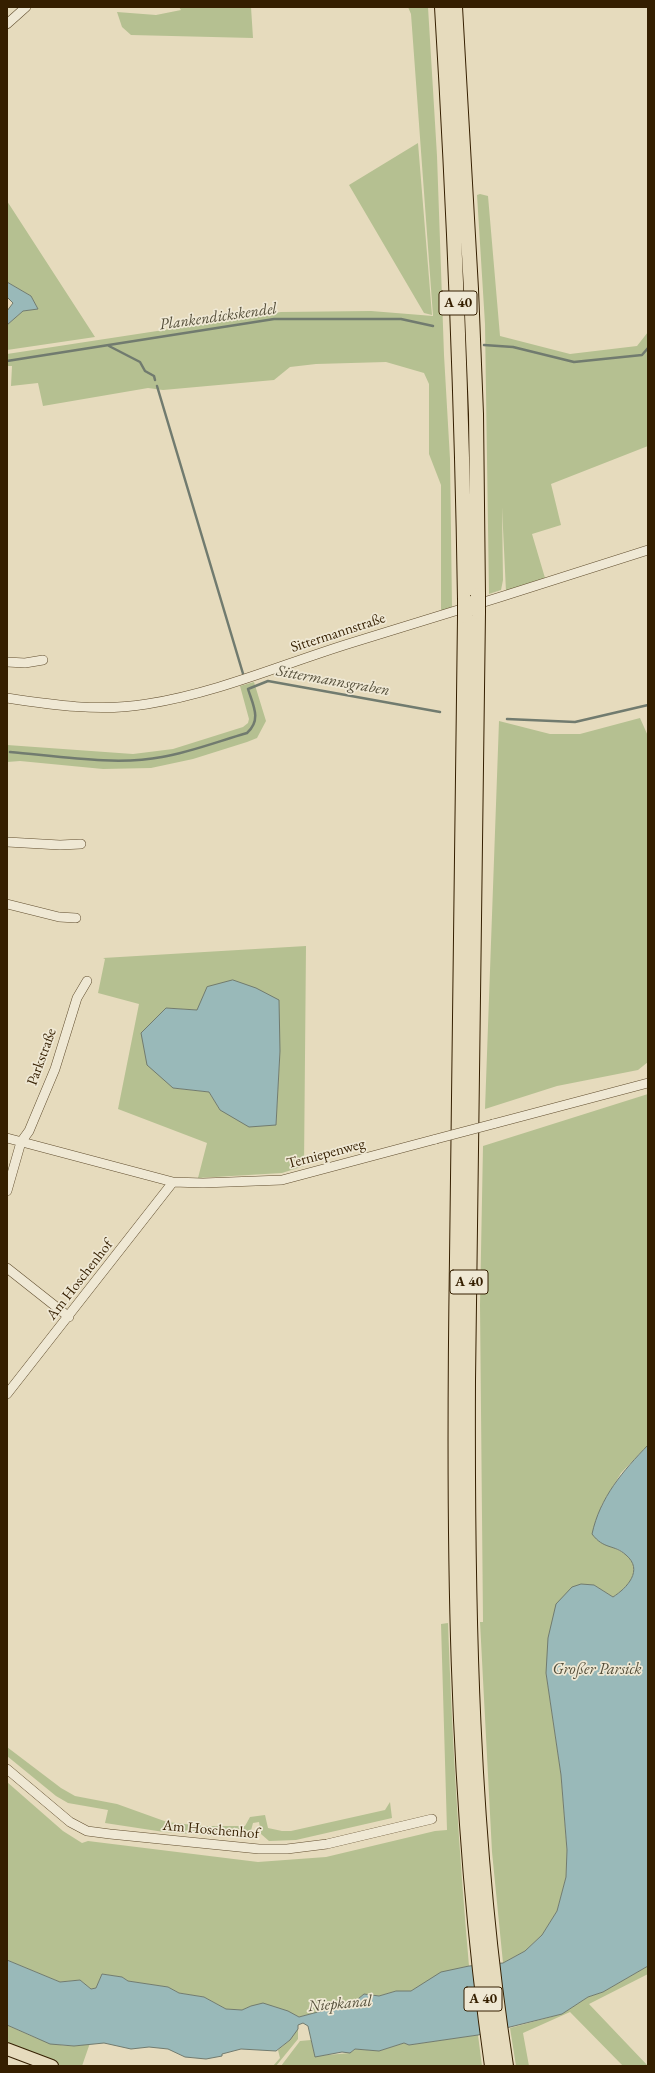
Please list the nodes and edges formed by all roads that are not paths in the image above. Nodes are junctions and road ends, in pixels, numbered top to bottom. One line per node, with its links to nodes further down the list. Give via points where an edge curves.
1 (26, 7): 4 (street)
2 (442, 7): 6 (highway, A 40)
3 (455, 7): 6 (highway, A 40, via 476,414)
4 (7, 24)
5 (648, 550): 9 (street, Sittermannstraße, via 199,692 132,706 53,705)
6 (472, 597): 25 (highway, A 40, bridge, via 455,1487 457,1635 466,1811)
7 (43, 660): 8 (street)
8 (7, 662)
9 (7, 698)
10 (7, 842): 11 (street)
11 (81, 844)
12 (7, 904): 13 (street)
13 (76, 918)
14 (87, 981): 17 (street, Parkstraße, via 77,998 55,1069 29,1131)
15 (648, 1083): 18 (street, Terniepenweg, bridge, via 282,1180 203,1184)
16 (7, 1138): 17 (street, Terniepenweg)
17 (21, 1142): 18 (street, Terniepenweg); 19 (street, Parkstraße)
18 (173, 1182): 21 (street, Am Hoschenhof)
19 (7, 1191)
20 (7, 1268): 21 (street)
21 (69, 1317): 22 (street, Am Hoschenhof)
22 (7, 1394)
23 (7, 1769): 24 (street, Am Hoschenhof, via 70,1822 87,1831 110,1834 259,1850 287,1849 327,1844)
24 (432, 1819)
25 (496, 2044): 28 (highway, A 40); 29 (highway, A 40)
26 (7, 2049): 27 (main road)
27 (52, 2066)
28 (492, 2066)
29 (506, 2066)

